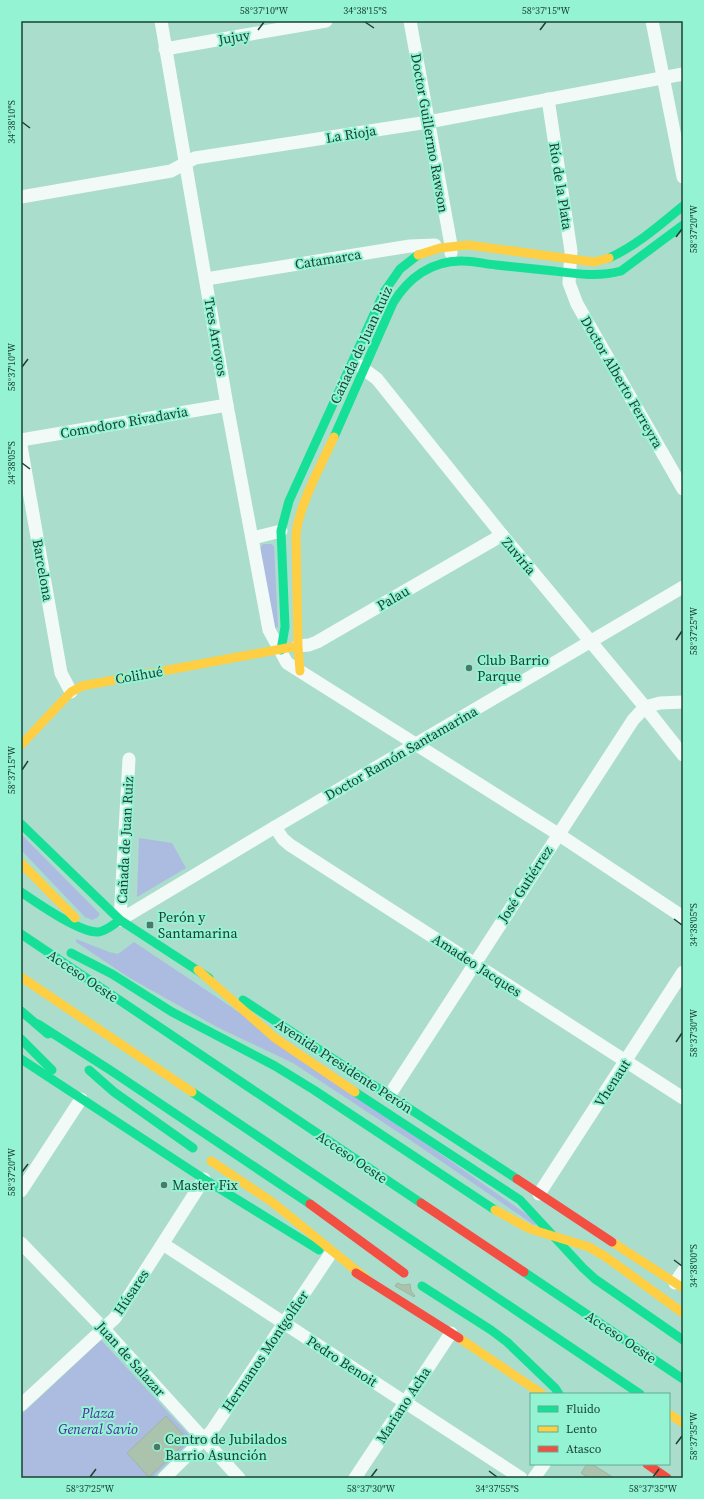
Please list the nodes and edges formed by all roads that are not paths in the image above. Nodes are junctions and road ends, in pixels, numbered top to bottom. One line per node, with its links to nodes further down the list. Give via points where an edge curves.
1 (161, 21): 5 (street, Tres Arroyos)
2 (326, 21): 5 (street, Jujuy)
3 (410, 21): 9 (street, Doctor Guillermo Rawson)
4 (652, 21): 7 (street)
5 (165, 49): 10 (street, Tres Arroyos)
6 (683, 74): 7 (street, La Rioja)
7 (663, 77): 8 (street, La Rioja); 11 (street)
8 (548, 100): 9 (street, La Rioja); 16 (street, Río de la Plata)
9 (428, 122): 10 (street, La Rioja, via 195,158); 15 (street, Doctor Guillermo Rawson)
10 (185, 164): 12 (street, La Rioja, via 171,171); 19 (street, Tres Arroyos)
11 (683, 177)
12 (21, 197)
13 (683, 206): 16 (main road, Cañada de Juan Ruiz, via 618,254 594,262)
14 (683, 225): 18 (main road, Cañada de Juan Ruiz, via 621,271 600,275)
15 (451, 245): 16 (main road, Cañada de Juan Ruiz, via 468,245); 17 (street, Doctor Guillermo Rawson); 19 (street, Catamarca, via 410,246); 20 (main road, Cañada de Juan Ruiz, via 418,254 398,271 384,292)
16 (571, 260): 18 (street, Río de la Plata)
17 (451, 262): 18 (main road, Cañada de Juan Ruiz, via 462,261); 21 (main road, Cañada de Juan Ruiz, via 418,273 399,291)
18 (570, 273): 25 (street, Doctor Alberto Ferreyra, via 569,283 577,304)
19 (206, 279): 22 (street, Tres Arroyos)
20 (353, 360): 21 (street, Zuviría); 26 (main road, Cañada de Juan Ruiz, via 289,501)
21 (364, 369): 27 (street, Zuviría, via 376,379); 31 (main road, Cañada de Juan Ruiz, via 297,525)
22 (227, 405): 23 (street, Comodoro Rivadavia); 28 (street, Tres Arroyos)
23 (21, 440)
24 (21, 446): 34 (street, Barcelona, via 61,673)
25 (683, 489)
26 (281, 531): 28 (street); 32 (main road, Cañada de Juan Ruiz, via 285,627)
27 (502, 535): 30 (street, Zuviría); 31 (street, Palau, via 317,642)
28 (253, 538): 32 (street, Tres Arroyos, via 269,630)
29 (683, 587): 30 (street, Doctor Ramón Santamarina)
30 (590, 642): 36 (street, Zuviría); 38 (street, Doctor Ramón Santamarina)
31 (298, 646): 32 (main road, Palau); 33 (main road, Cañada de Juan Ruiz)
32 (281, 650): 33 (street, Tres Arroyos, via 287,663); 34 (main road, Colihué, via 82,686)
33 (300, 671): 38 (street, Tres Arroyos)
34 (70, 692): 37 (main road, Colihué)
35 (683, 702): 36 (street)
36 (645, 707): 39 (street, Zuviría); 43 (street, José Gutiérrez, via 633,720)
37 (21, 745)
38 (416, 745): 42 (street, Doctor Ramón Santamarina); 43 (street, Tres Arroyos)
39 (683, 755)
40 (129, 759): 47 (street, Cañada de Juan Ruiz)
41 (21, 824): 47 (main road, Avenida Presidente Perón)
42 (275, 827): 47 (street, Doctor Ramón Santamarina); 53 (street, Amadeo Jacques, via 290,845)
43 (558, 834): 46 (street, Tres Arroyos); 53 (street, José Gutiérrez)
44 (21, 863): 49 (main road)
45 (21, 892): 49 (main road)
46 (683, 917)
47 (120, 920): 49 (main road, via 98,932); 54 (main road, Avenida Presidente Perón)
48 (21, 926): 51 (main road)
49 (84, 928)
50 (21, 934): 83 (main road, Acceso Oeste)
51 (42, 937)
52 (63, 948): 78 (main road, via 112,974 172,1012 275,1066 494,1210 530,1229 589,1247 606,1257)
53 (475, 963): 61 (street, Amadeo Jacques); 62 (street, José Gutiérrez)
54 (198, 970): 62 (main road, Avenida Presidente Perón); 82 (main road, via 293,1051 520,1200 595,1279)
55 (683, 972): 61 (street, Vhenaut)
56 (21, 978): 86 (main road)
57 (21, 1011): 58 (main road)
58 (38, 1024): 65 (main road, via 114,1092); 74 (main road, via 304,1200)
59 (21, 1039): 64 (main road)
60 (21, 1059): 64 (main road)
61 (626, 1061): 63 (street, Amadeo Jacques); 69 (street, Vhenaut)
62 (389, 1096): 69 (main road, Avenida Presidente Perón)
63 (683, 1098)
64 (81, 1099): 67 (main road); 68 (street)
65 (193, 1148)
66 (211, 1161): 75 (main road, via 272,1202)
67 (204, 1179): 71 (street, Húsares); 72 (main road)
68 (21, 1191)
69 (539, 1194): 76 (main road, Avenida Presidente Perón)
70 (21, 1243): 80 (street, Juan de Salazar)
71 (163, 1244): 79 (street, Pedro Benoit); 80 (street, Húsares, via 115,1318)
72 (329, 1256): 75 (main road); 79 (street, Hermanos Montgolfier)
73 (683, 1271): 76 (street)
74 (404, 1273)
75 (368, 1280): 81 (main road)
76 (679, 1285)
77 (422, 1286): 85 (main road, via 507,1342)
78 (683, 1313)
79 (284, 1323): 87 (street, Pedro Benoit); 91 (street, Hermanos Montgolfier)
80 (104, 1329): 88 (street, Húsares); 91 (street, Juan de Salazar)
81 (451, 1333): 84 (main road); 87 (street, Mariano Acha)
82 (683, 1340)
83 (683, 1379)
84 (541, 1393)
85 (558, 1393)
86 (639, 1393)
87 (406, 1403): 96 (street, Mariano Acha); 97 (street, Pedro Benoit)
88 (21, 1405)
89 (670, 1415): 90 (main road)
90 (683, 1423)
91 (204, 1440): 94 (street, Hermanos Montgolfier); 95 (street, Juan de Salazar)
92 (543, 1465): 98 (street)
93 (648, 1465): 99 (main road)
94 (164, 1478)
95 (238, 1478)
96 (355, 1478)
97 (521, 1478)
98 (534, 1478)
99 (667, 1478)

